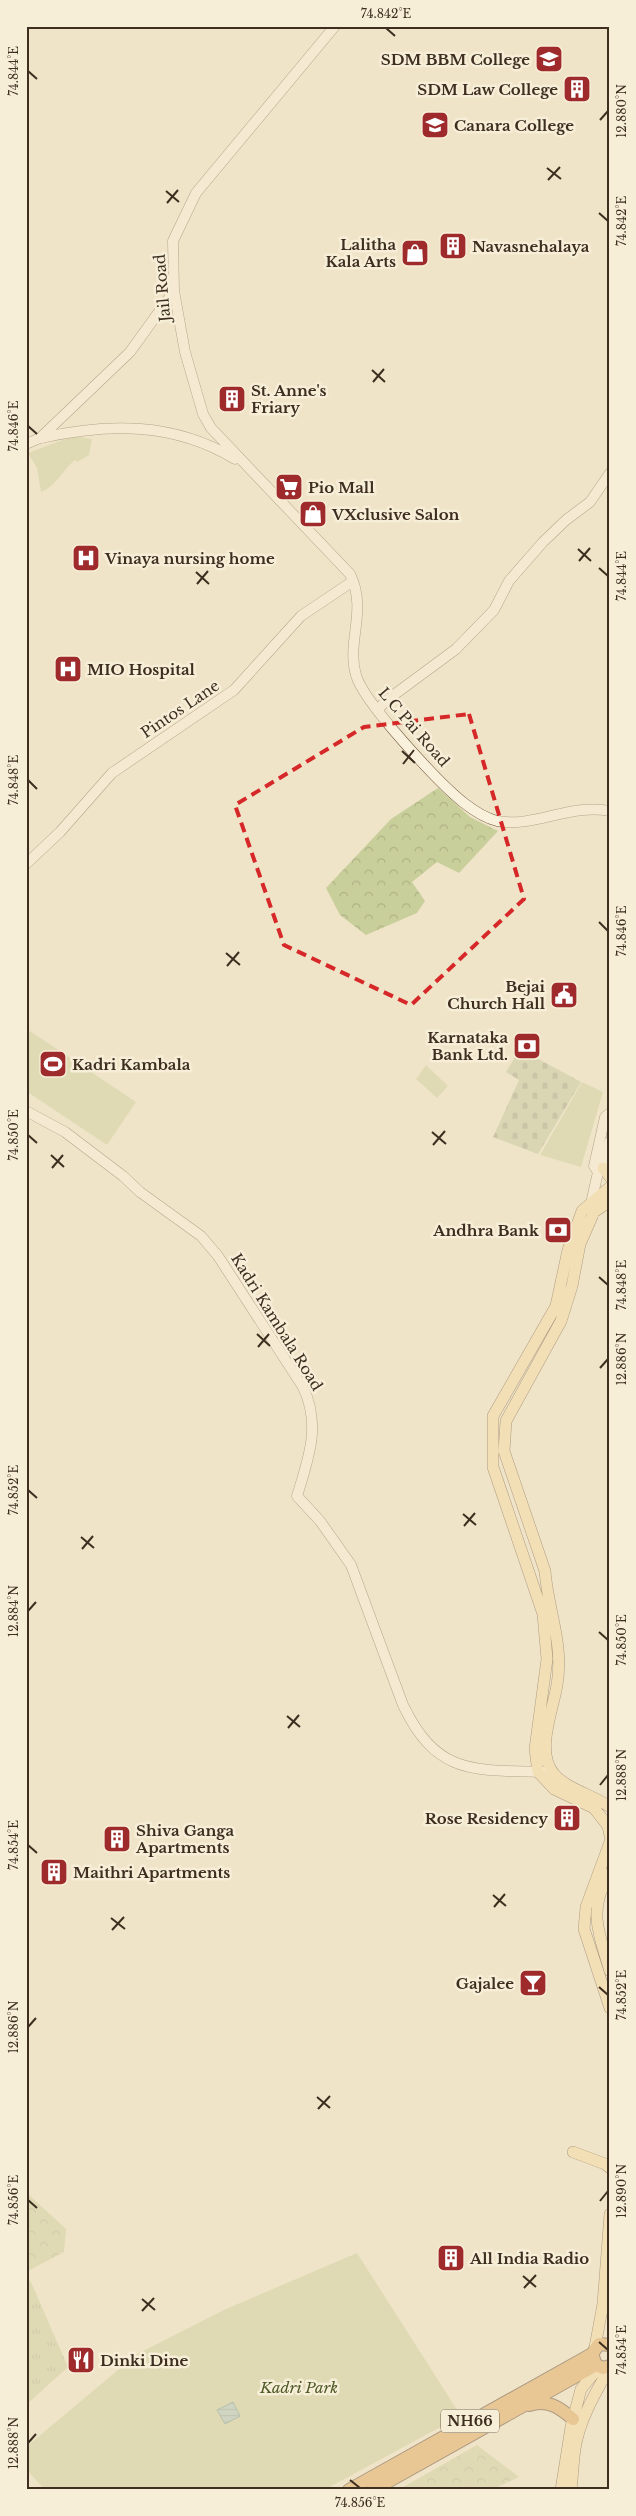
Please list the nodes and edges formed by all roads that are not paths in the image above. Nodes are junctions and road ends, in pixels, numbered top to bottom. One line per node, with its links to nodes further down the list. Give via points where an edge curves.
1 (335, 26): 2 (street, Jail Road, via 196,193 172,241)
2 (174, 291): 3 (street); 4 (street, Jail Road)
3 (152, 321): 4 (street, via 166,314); 5 (street, via 130,352)
4 (180, 326): 7 (street, Jail Road, via 203,414)
5 (40, 438): 6 (street); 7 (street, via 94,429 150,428 178,433 220,449)
6 (26, 444)
7 (245, 464): 9 (street, L C Pai Road, via 345,568)
8 (610, 473): 10 (street, via 590,502 543,542 509,581 494,610 456,649)
9 (353, 581): 10 (street, L C Pai Road, via 358,598 355,671); 12 (street, Pintos Lane, via 301,616 234,690 112,773 60,832)
10 (377, 710): 11 (street, L C Pai Road, via 464,803 496,821 513,822 582,808)
11 (610, 811)
12 (26, 864)
13 (26, 1111): 23 (street, Kadri Kambala Road, via 65,1132 201,1236 218,1256 303,1387 312,1408 313,1426 297,1496 320,1521 350,1565 402,1705 431,1749 465,1767 516,1773)
14 (610, 1113): 16 (street, via 605,1117 594,1166)
15 (610, 1141): 16 (street)
16 (603, 1172): 19 (street)
17 (610, 1187): 19 (main road)
18 (610, 1201): 20 (main road)
19 (590, 1204): 20 (street); 22 (main road, via 582,1210 568,1250 556,1306 493,1416 493,1467)
20 (592, 1216): 21 (main road, via 580,1244 561,1321 506,1421 504,1451)
21 (528, 1520): 22 (main road); 24 (main road, via 545,1571 557,1628 559,1666 546,1742)
22 (514, 1524): 23 (main road, via 543,1614 547,1659 535,1749)
23 (538, 1772): 24 (street, Kadri Kambala Road); 26 (main road, via 554,1789 594,1808 608,1826)
24 (552, 1773): 25 (main road)
25 (610, 1808)
26 (610, 1836)
27 (610, 1842): 30 (main road, via 586,1907 584,1929)
28 (610, 1874): 29 (main road, via 598,1899 595,1917)
29 (610, 1971)
30 (610, 2008)
31 (573, 2152): 32 (main road)
32 (610, 2168)
33 (610, 2214): 34 (main road)
34 (603, 2354): 35 (highway, NH66); 36 (main road, via 581,2389); 37 (main road, via 588,2406); 38 (highway, NH66)
35 (518, 2408): 36 (highway, via 538,2402 554,2404); 39 (highway, NH66)
36 (573, 2419): 37 (main road)
37 (573, 2438): 40 (main road); 41 (main road)
38 (349, 2490)
39 (373, 2490)
40 (561, 2490)
41 (571, 2490)

